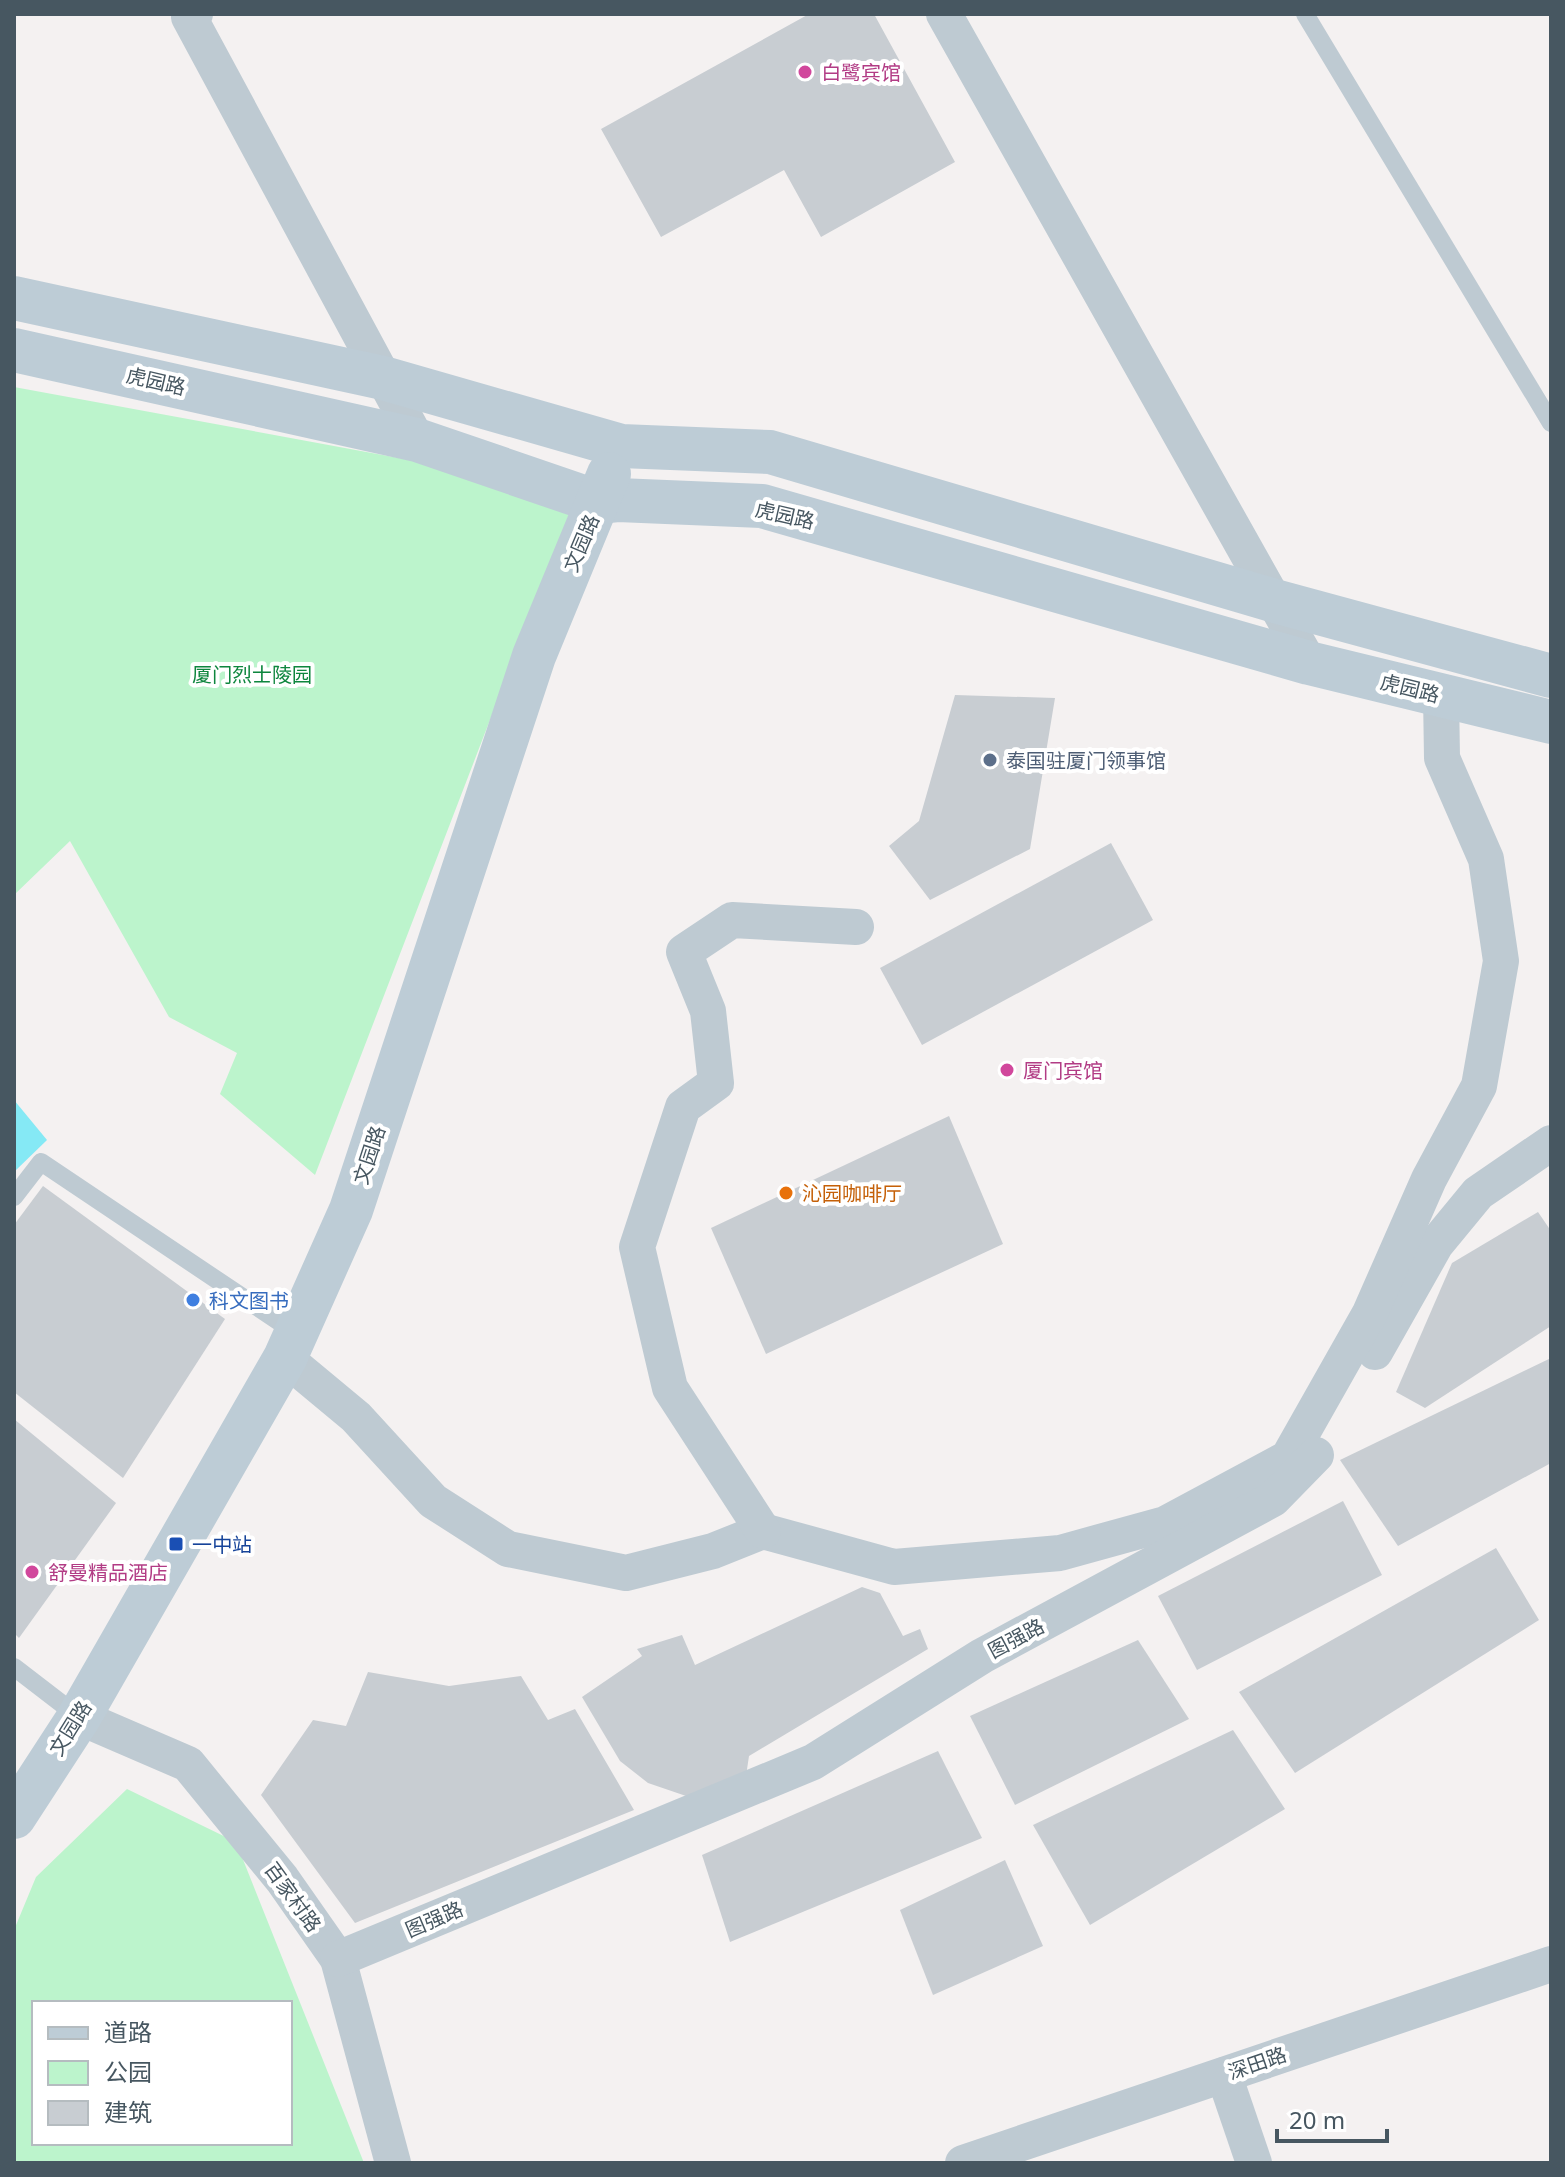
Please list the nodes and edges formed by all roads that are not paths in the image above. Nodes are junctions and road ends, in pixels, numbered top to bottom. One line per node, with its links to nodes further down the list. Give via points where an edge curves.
1 (944, 14): 11 (street)
2 (1305, 14): 7 (lane)
3 (191, 15): 6 (street)
4 (14, 298): 6 (main road)
5 (14, 350): 8 (main road, 虎园路)
6 (383, 378): 8 (street); 9 (main road)
7 (1551, 423)
8 (417, 440): 10 (main road, 虎园路)
9 (621, 446): 10 (main road, 文园路); 11 (main road, via 770,452)
10 (598, 502): 12 (main road, 虎园路, via 762,506); 19 (main road, 文园路, via 534,656 351,1210)
11 (1275, 601): 12 (street); 13 (main road)
12 (1309, 663): 14 (main road, 虎园路)
13 (1551, 676)
14 (1441, 695): 15 (main road, 虎园路); 20 (street, via 1442,758 1486,859 1501,961 1479,1086 1429,1179 1370,1313 1288,1458 1165,1524 1060,1553 894,1567)
15 (1551, 722)
16 (856, 927): 20 (street, via 732,920 684,952 708,1011 716,1083 683,1107 637,1247 670,1388)
17 (1551, 1143): 24 (street, 图强路, via 1478,1193 1436,1244 1321,1450 1273,1499 982,1656 813,1762)
18 (14, 1197): 19 (lane, via 41,1162)
19 (290, 1346): 20 (street, via 433,1501 508,1549 626,1573 713,1551); 22 (main road, 文园路)
20 (763, 1531)
21 (14, 1667): 22 (lane)
22 (79, 1717): 23 (main road, 文园路); 24 (street, 百家村路, via 188,1764 282,1879)
23 (15, 1817)
24 (338, 1959): 27 (street, 百家村路)
25 (1551, 1964): 26 (street, 深田路)
26 (1224, 2075): 28 (street, 深田路); 29 (street)
27 (393, 2163)
28 (963, 2163)
29 (1254, 2163)

